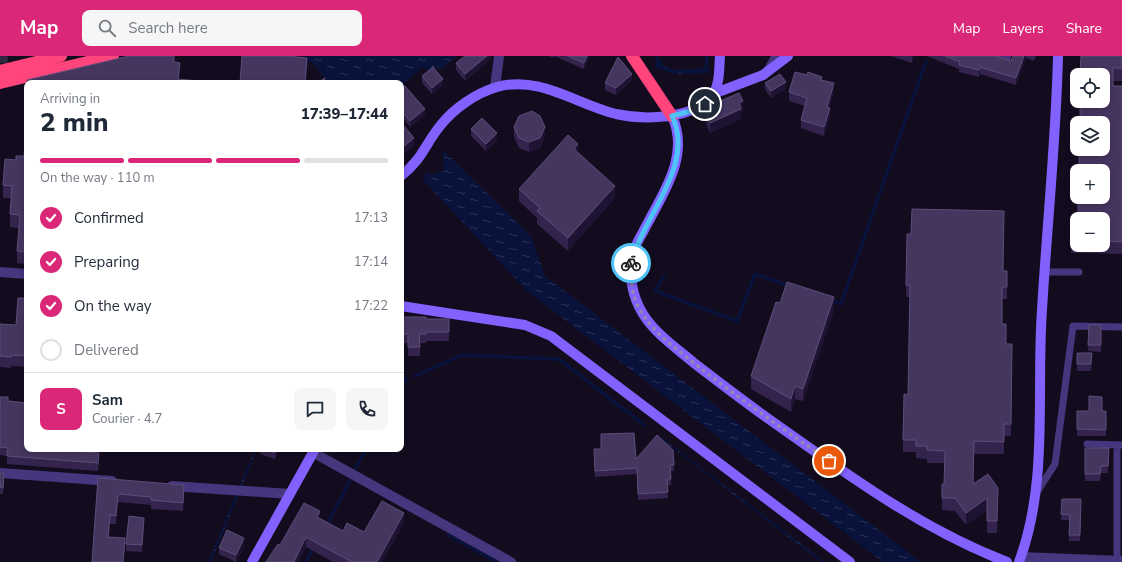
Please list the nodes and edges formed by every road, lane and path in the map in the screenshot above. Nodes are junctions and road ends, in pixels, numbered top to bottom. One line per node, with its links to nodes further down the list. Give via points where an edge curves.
1 (61, 56): 11 (highway)
2 (113, 56): 13 (highway)
3 (499, 56): 14 (street)
4 (632, 56): 16 (highway)
5 (720, 56): 15 (street, via 718,81)
6 (774, 56): 12 (lane)
7 (788, 56): 12 (street)
8 (994, 56): 9 (street, via 1005,60)
9 (1006, 56)
10 (1058, 56): 19 (street)
11 (0, 71)
12 (766, 72): 15 (street)
13 (0, 83)
14 (495, 87): 16 (street, via 512,83 529,84 617,114); 17 (street, via 482,92 450,115 415,165)
15 (713, 94): 16 (street, via 705,104)
16 (672, 116): 39 (street, via 678,128 680,142 675,169 641,234 631,263 630,278 634,294 640,310 651,326 737,397 865,487 940,532)
17 (404, 174)
18 (0, 272): 21 (street)
19 (1045, 272): 20 (lane); 32 (street)
20 (1079, 272)
21 (24, 274)
22 (404, 306): 38 (street, via 525,325 551,336)
23 (1122, 327): 32 (lane, via 1074,326 1055,464)
24 (1087, 444): 25 (lane)
25 (1120, 445): 33 (lane)
26 (313, 452): 31 (street)
27 (316, 452): 37 (street)
28 (0, 473): 29 (street)
29 (124, 482)
30 (163, 485): 31 (street)
31 (290, 494): 36 (street)
32 (1035, 496): 34 (street)
33 (1120, 521): 35 (lane)
34 (1020, 560): 35 (street)
35 (1120, 560)
36 (252, 562)
37 (510, 562)
38 (850, 562)
39 (1007, 562)

